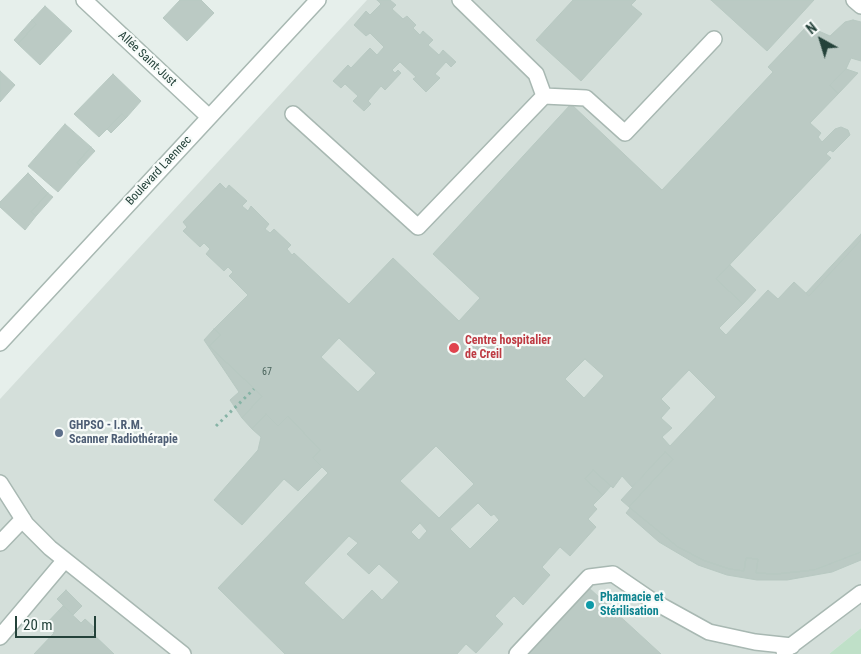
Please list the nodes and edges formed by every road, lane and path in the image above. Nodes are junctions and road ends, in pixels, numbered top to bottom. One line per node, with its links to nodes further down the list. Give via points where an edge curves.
1 (84, 0): 9 (street, Allée Saint-Just)
2 (318, 0): 9 (street, Boulevard Laennec)
3 (460, 0): 7 (street, via 536,74)
4 (854, 0): 5 (street)
5 (861, 6)
6 (714, 38): 7 (street, via 625,133 586,98)
7 (544, 96): 8 (street, via 418,227)
8 (293, 114)
9 (209, 117): 10 (street, Boulevard Laennec)
10 (0, 343)
11 (254, 389): 12 (path)
12 (216, 426)
13 (0, 483): 14 (street)
14 (22, 519): 15 (street); 16 (street)
15 (0, 543)
16 (64, 561): 18 (street); 20 (street)
17 (861, 594): 19 (street)
18 (0, 637)
19 (792, 646): 21 (street, via 709,632 651,600 613,574 589,577); 22 (street)
20 (183, 654)
21 (517, 654)
22 (778, 654)

